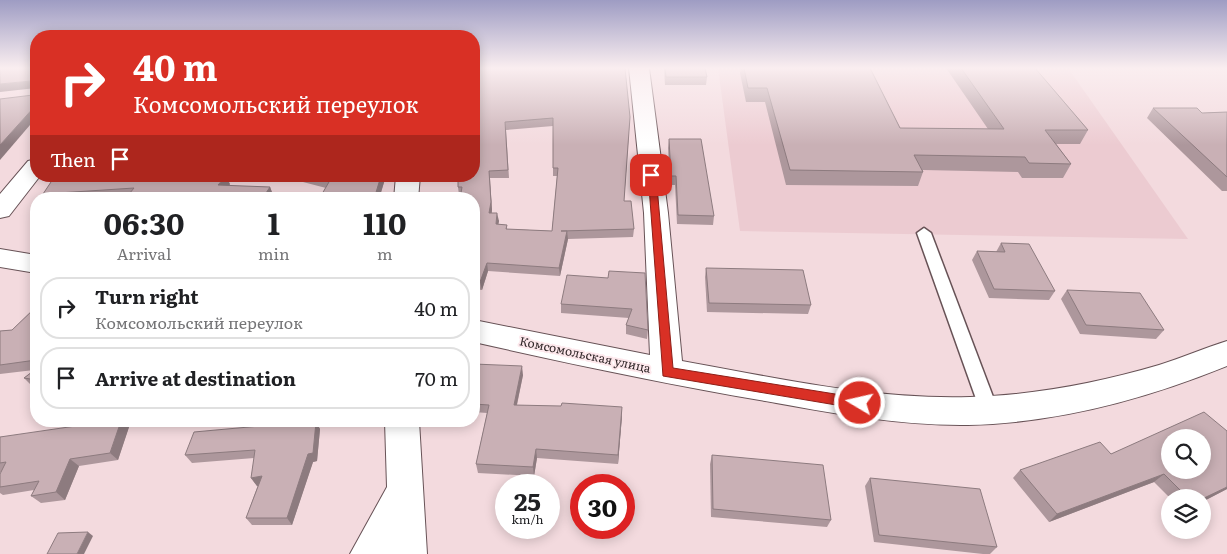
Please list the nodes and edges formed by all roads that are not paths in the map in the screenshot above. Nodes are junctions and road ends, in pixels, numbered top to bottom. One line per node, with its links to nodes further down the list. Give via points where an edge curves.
1 (642, 94): 9 (street, via 656,213)
2 (30, 173): 3 (street)
3 (0, 210)
4 (924, 234): 10 (lane)
5 (0, 258): 6 (street)
6 (30, 263)
7 (480, 332): 9 (street, Комсомольская улица)
8 (1227, 353): 10 (street, Комсомольская улица, via 1097,395)
9 (667, 372): 10 (street, Комсомольская улица, via 860,403 933,411)
10 (989, 410)
11 (402, 427): 12 (street)
12 (406, 488): 13 (street); 14 (street)
13 (369, 554)
14 (408, 554)

